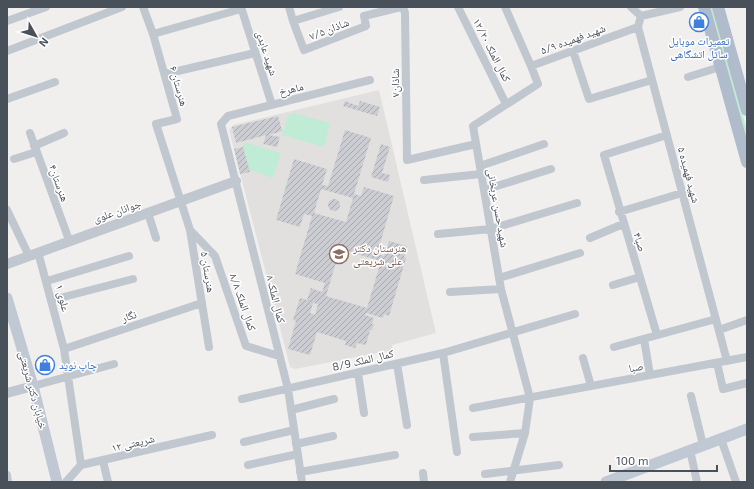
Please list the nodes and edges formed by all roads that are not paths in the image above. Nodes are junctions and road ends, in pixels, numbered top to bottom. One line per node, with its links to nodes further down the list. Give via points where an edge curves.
1 (44, 7): 15 (street)
2 (122, 7): 19 (street)
3 (143, 7): 18 (street, هنرستان ۶)
4 (289, 7): 16 (street)
5 (339, 7): 16 (street)
6 (402, 7): 16 (street, شاذان ۷/۵, via 364,16 366,26 304,50); 38 (street, شاذان۷, via 405,13 406,160)
7 (458, 7): 31 (street, کمال الملک ۱۲/۲۰)
8 (505, 7): 22 (street, شهید فهمیده ۵/۹)
9 (632, 7): 14 (street)
10 (680, 7): 14 (street)
11 (704, 7): 23 (main road)
12 (718, 7): 25 (main road)
13 (241, 8): 18 (street); 21 (street, شهید عابدی)
14 (641, 16): 17 (street)
15 (7, 21)
16 (293, 21)
17 (638, 27): 20 (street, شهید فهمیده ۵/۹); 28 (street, شهید فهمیده ۵)
18 (153, 34): 24 (street, هنرستان ۶)
19 (7, 51)
20 (573, 51): 22 (street, شهید فهمیده ۵/۹); 28 (street, via 589,99)
21 (255, 53): 24 (street); 32 (street, شهید عابدی)
22 (531, 66): 31 (street, via 538,84)
23 (720, 68): 26 (street); 42 (main road)
24 (165, 74): 49 (street, هنرستان ۶, via 178,119 156,124)
25 (742, 76): 33 (main road)
26 (688, 77)
27 (370, 80): 32 (street, ماهرخ)
28 (652, 80): 37 (street, شهید فهمیده ۵)
29 (55, 82): 30 (street)
30 (7, 99)
31 (506, 104): 38 (street, شهید حسن عربخانی, via 473,126)
32 (272, 105): 34 (street, ماهرخ, via 228,116)
33 (747, 110)
34 (221, 124): 46 (street, کمال الملک ۸)
35 (30, 133): 40 (street, هنرستان۴)
36 (64, 133): 40 (street)
37 (667, 135): 48 (street, شهید فهمیده ۵); 52 (street, صبا۴, via 604,155)
38 (476, 144): 44 (street, شهید حسن عربخانی)
39 (544, 144): 44 (street)
40 (35, 149): 41 (street); 60 (street, هنرستان۴)
41 (14, 159)
42 (747, 162)
43 (551, 169): 47 (street)
44 (480, 170): 45 (street); 47 (street, شهید حسن عربخانی)
45 (424, 180)
46 (236, 181): 49 (street, جوانان علوی); 86 (street, کمال الملک ۸)
47 (484, 190): 55 (street, شهید حسن عربخانی)
48 (682, 193): 52 (street); 76 (street, شهید فهمیده ۵)
49 (181, 202): 53 (street, جوانان علوی); 56 (street, هنرستان ۵)
50 (577, 203): 55 (street)
51 (7, 210): 62 (street, علوی ۱)
52 (619, 212): 54 (street, صبا۴)
53 (148, 213): 58 (street); 60 (street, جوانان علوی)
54 (623, 224): 59 (street); 65 (street, صبا۴)
55 (491, 229): 57 (street); 66 (street, شهید حسن عربخانی)
56 (190, 230): 74 (street, هنرستان ۵); 86 (street, کمال الملک ۸/۸, via 215,256 246,346)
57 (438, 234)
58 (156, 238)
59 (590, 238)
60 (69, 240): 62 (street, جوانان علوی)
61 (580, 253): 66 (street)
62 (33, 254): 64 (street, جوانان علوی); 68 (street, علوی ۱)
63 (129, 256): 68 (street)
64 (7, 264)
65 (640, 277): 69 (street); 80 (street, صبا۴)
66 (500, 278): 70 (street, شهید حسن عربخانی)
67 (133, 279): 73 (street)
68 (47, 281): 73 (street, علوی ۱)
69 (613, 285)
70 (501, 289): 71 (street); 79 (street, شهید حسن عربخانی)
71 (450, 292)
72 (7, 298): 97 (main road, خیابان دکتر شریعتی)
73 (52, 300): 84 (street, علوی ۱)
74 (202, 303): 83 (street, هنرستان ۵); 84 (street, نگار)
75 (576, 314): 79 (street, کمال الملک 8/9)
76 (716, 319): 78 (street, شهید فهمیده ۵); 80 (street)
77 (747, 320): 78 (street)
78 (718, 330): 89 (street, شهید فهمیده ۵)
79 (514, 333): 85 (street, کمال الملک 8/9); 103 (street, شهید حسن عربخانی)
80 (657, 335): 81 (street)
81 (644, 339): 82 (street); 94 (street)
82 (614, 347)
83 (209, 348)
84 (64, 349): 95 (street, علوی ۱)
85 (443, 353): 92 (street, کمال الملک 8/9); 120 (street)
86 (279, 356): 99 (street, کمال الملک ۸)
87 (747, 356): 89 (street, صبا)
88 (583, 358): 98 (street)
89 (727, 361): 90 (street, صبا)
90 (717, 363): 94 (street, صبا); 96 (street, via 723,389)
91 (114, 364): 95 (street)
92 (397, 364): 93 (street, کمال الملک 8/9); 108 (street)
93 (358, 373): 99 (street, کمال الملک 8/9); 107 (street)
94 (650, 375): 98 (street, صبا)
95 (68, 377): 97 (street); 125 (street, علوی ۱)
96 (747, 383)
97 (33, 386): 100 (street); 133 (main road, خیابان دکتر شریعتی)
98 (591, 386): 103 (street, صبا)
99 (288, 389): 102 (street, کمال الملک 8/9); 106 (street, کمال الملک ۸)
100 (7, 393)
101 (692, 396): 118 (street)
102 (242, 398)
103 (530, 398): 105 (street, صبا); 111 (street)
104 (334, 399): 106 (street)
105 (473, 408)
106 (291, 410): 110 (street, کمال الملک ۸)
107 (364, 414)
108 (407, 425)
109 (747, 429): 115 (main road)
110 (294, 430): 116 (street); 117 (street, کمال الملک ۸)
111 (525, 432): 114 (street); 127 (street)
112 (212, 435): 123 (street, شریعتی ۱۲)
113 (333, 436): 117 (street)
114 (473, 437)
115 (721, 439): 118 (main road); 141 (street)
116 (244, 442)
117 (296, 444): 121 (street, کمال الملک ۸)
118 (703, 445): 119 (main road)
119 (690, 450): 139 (main road); 140 (street)
120 (457, 452)
121 (298, 454): 126 (street); 128 (street, کمال الملک ۸)
122 (395, 455): 128 (street)
123 (102, 461): 125 (street, شریعتی ۱۲); 135 (street)
124 (559, 464): 127 (street)
125 (80, 465): 134 (street)
126 (248, 465)
127 (512, 471): 130 (street); 138 (street)
128 (300, 472): 136 (street, کمال الملک ۸)
129 (423, 473): 137 (street)
130 (484, 474)
131 (7, 475): 132 (street)
132 (8, 482)
133 (58, 482)
134 (66, 482)
135 (108, 482)
136 (302, 482)
137 (424, 482)
138 (510, 482)
139 (606, 482)
140 (697, 482)
141 (736, 482)

